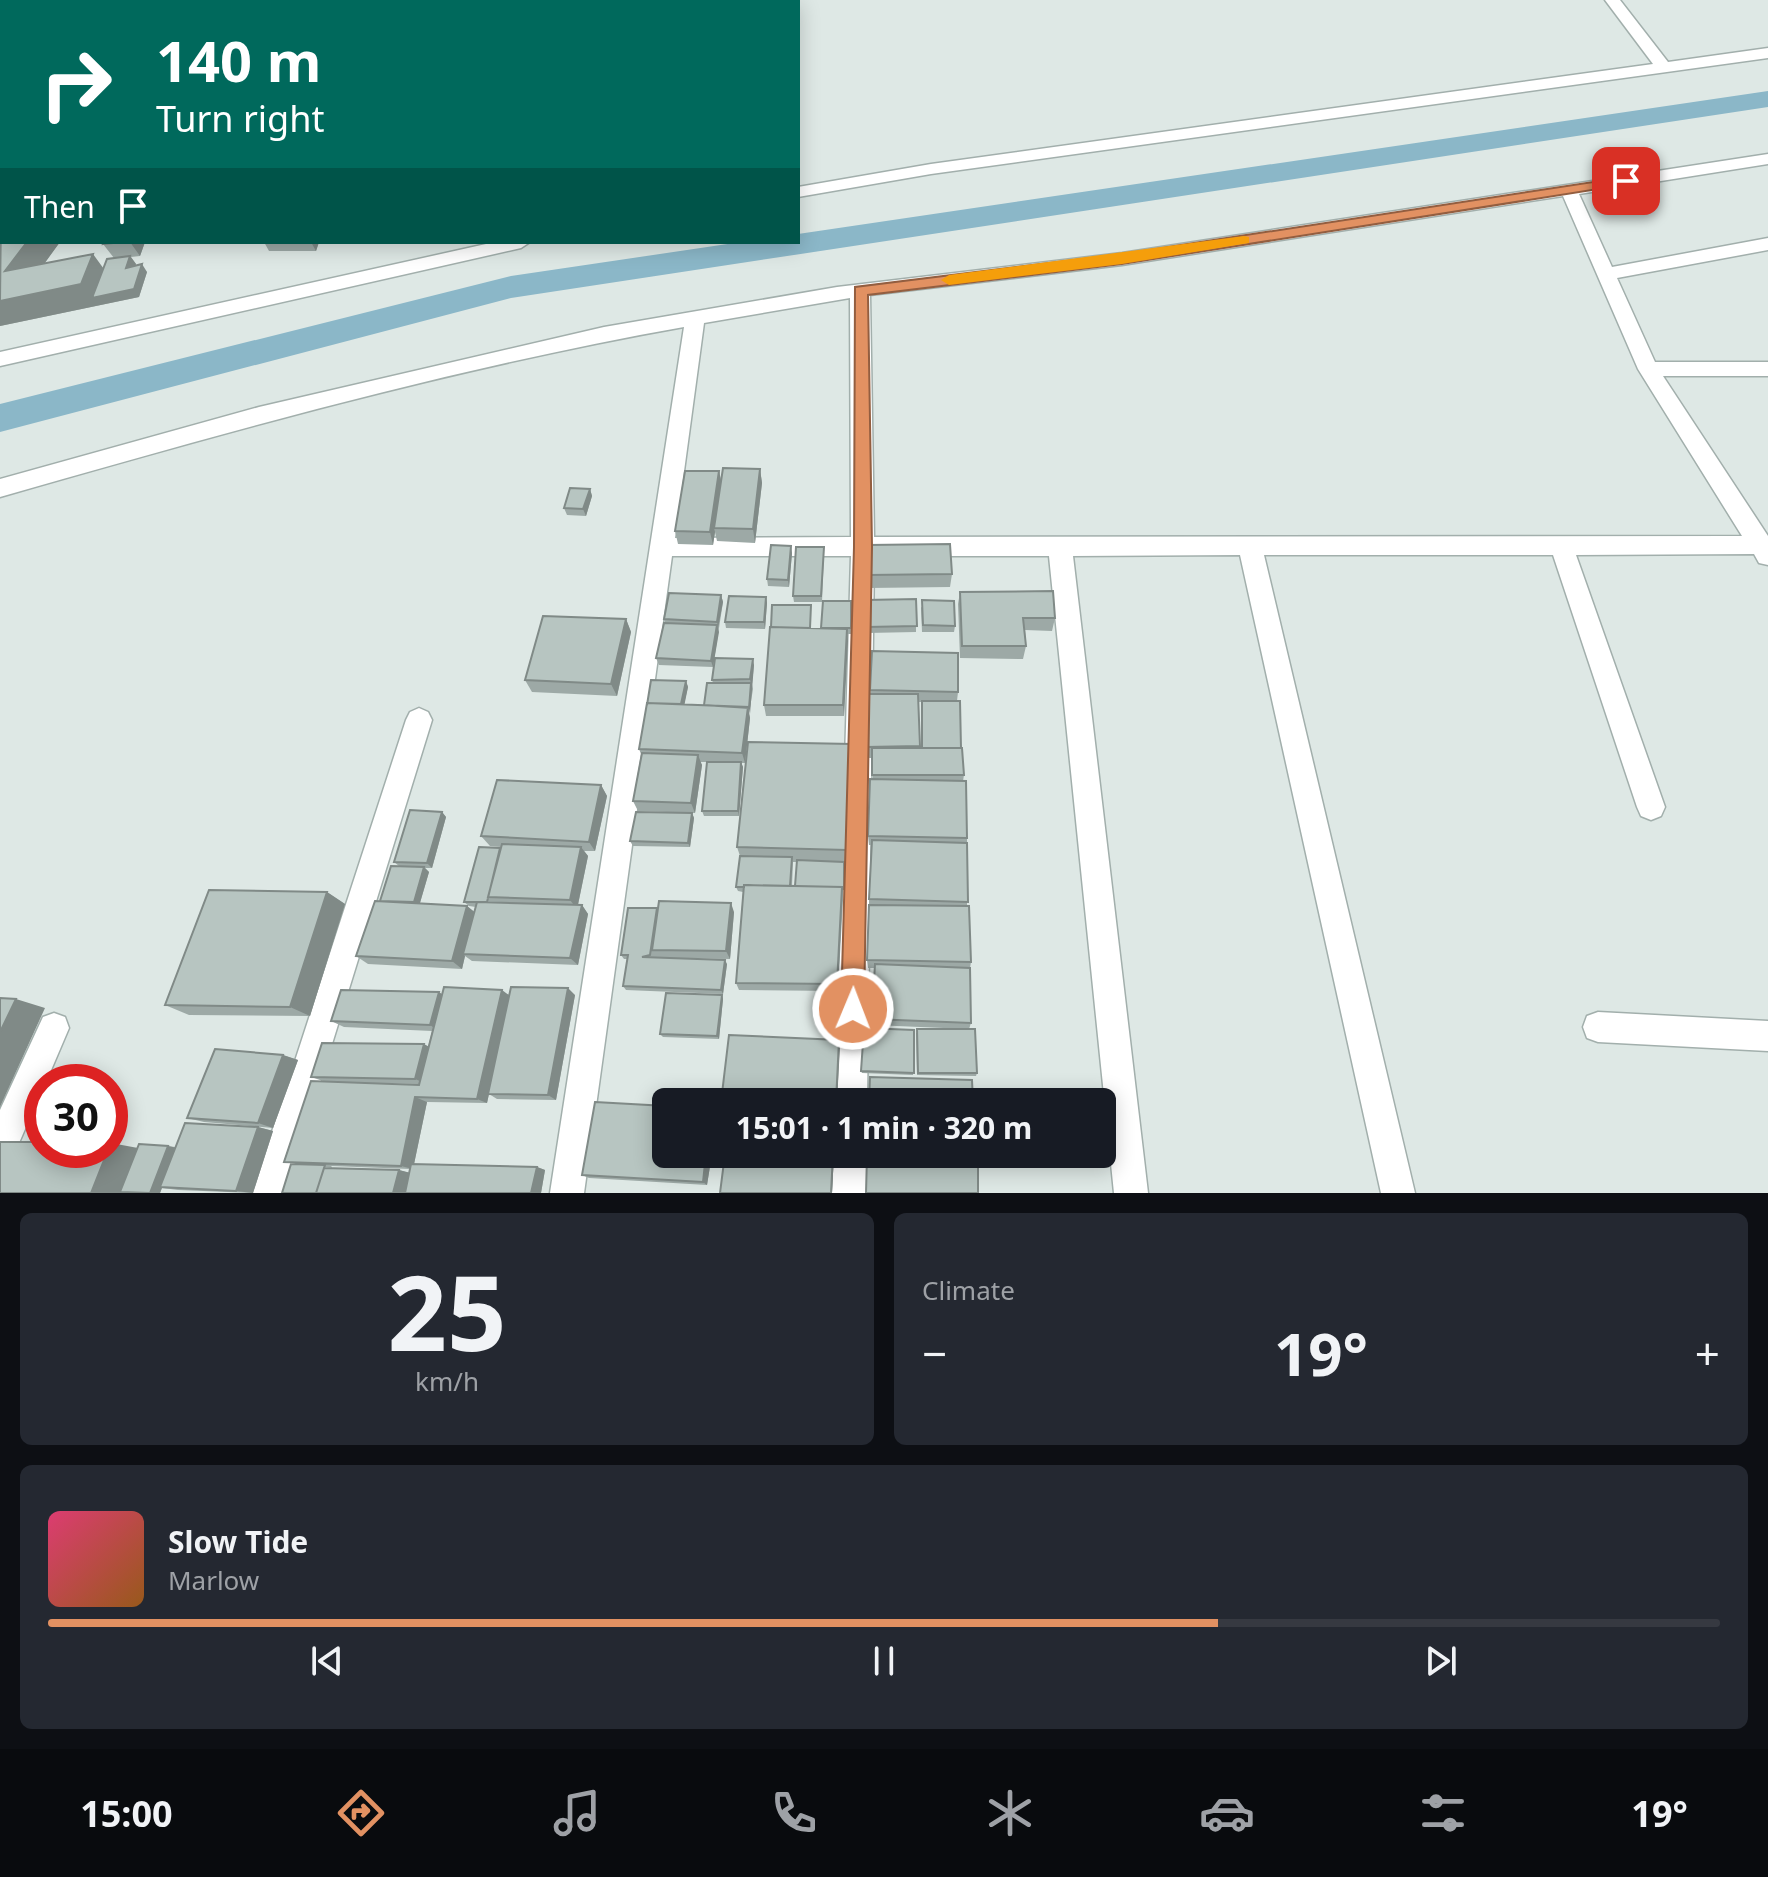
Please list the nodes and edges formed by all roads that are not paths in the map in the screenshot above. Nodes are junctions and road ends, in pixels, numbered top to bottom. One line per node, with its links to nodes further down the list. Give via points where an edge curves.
1 (1612, 0): 3 (street)
2 (1768, 53): 3 (street)
3 (1664, 68): 6 (street)
4 (1768, 159): 5 (street)
5 (1569, 190): 9 (street); 10 (street, via 1122,259)
6 (800, 192)
7 (512, 244): 12 (street)
8 (1768, 244): 9 (street)
9 (1606, 274): 13 (street)
10 (860, 291): 11 (street); 20 (street)
11 (695, 320): 15 (street, via 604,334 259,415); 19 (street)
12 (0, 359)
13 (1648, 369): 14 (street); 21 (street)
14 (1768, 369)
15 (0, 488)
16 (1561, 545): 18 (street); 21 (street); 23 (street)
17 (1060, 546): 18 (street); 20 (street); 33 (street)
18 (1250, 546): 34 (street)
19 (662, 547): 20 (street); 31 (street)
20 (863, 547): 27 (street)
21 (1765, 549)
22 (419, 720): 30 (street)
23 (1651, 807)
24 (1598, 1027): 26 (street)
25 (54, 1028): 28 (street)
26 (1768, 1036)
27 (851, 1088)
28 (0, 1147)
29 (850, 1168): 32 (street)
30 (269, 1193)
31 (567, 1193)
32 (849, 1193)
33 (1131, 1193)
34 (1398, 1193)

